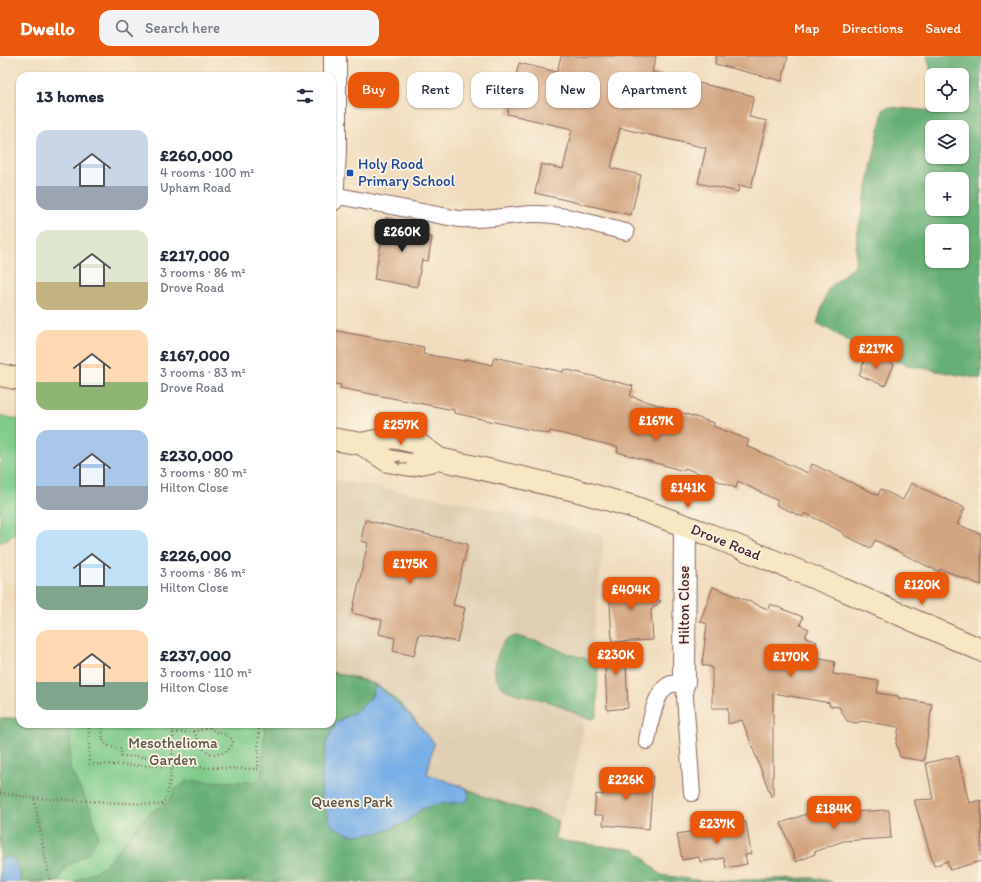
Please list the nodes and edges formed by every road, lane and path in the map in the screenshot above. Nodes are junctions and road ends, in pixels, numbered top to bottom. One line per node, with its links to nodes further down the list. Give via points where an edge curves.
1 (335, 56): 2 (street)
2 (335, 72)
3 (336, 196): 4 (lane, via 460,219 476,220 534,214 562,216)
4 (626, 232)
5 (0, 375): 6 (main road)
6 (16, 378)
7 (336, 440): 8 (main road, Drove Road, via 362,444 388,461 411,465 439,459 602,497)
8 (685, 526): 9 (main road, Drove Road, via 842,589); 10 (street, Hilton Close)
9 (981, 650)
10 (684, 683): 19 (lane, via 670,684 661,692); 23 (lane, Hilton Close)
11 (89, 728): 20 (path, via 89,764)
12 (103, 728): 20 (path, via 102,739 107,746 121,749 121,756 151,757)
13 (173, 728): 18 (path)
14 (205, 728): 17 (path)
15 (211, 728): 17 (path, via 217,733 231,737 233,741 230,749 219,754 206,751 198,742)
16 (259, 728): 21 (path, via 258,769)
17 (194, 731): 18 (path)
18 (173, 733): 21 (path)
19 (647, 741)
20 (151, 766): 21 (path)
21 (172, 767): 24 (path, via 164,803 158,806)
22 (0, 793): 24 (path)
23 (692, 793)
24 (34, 798): 25 (path)
25 (50, 882)

